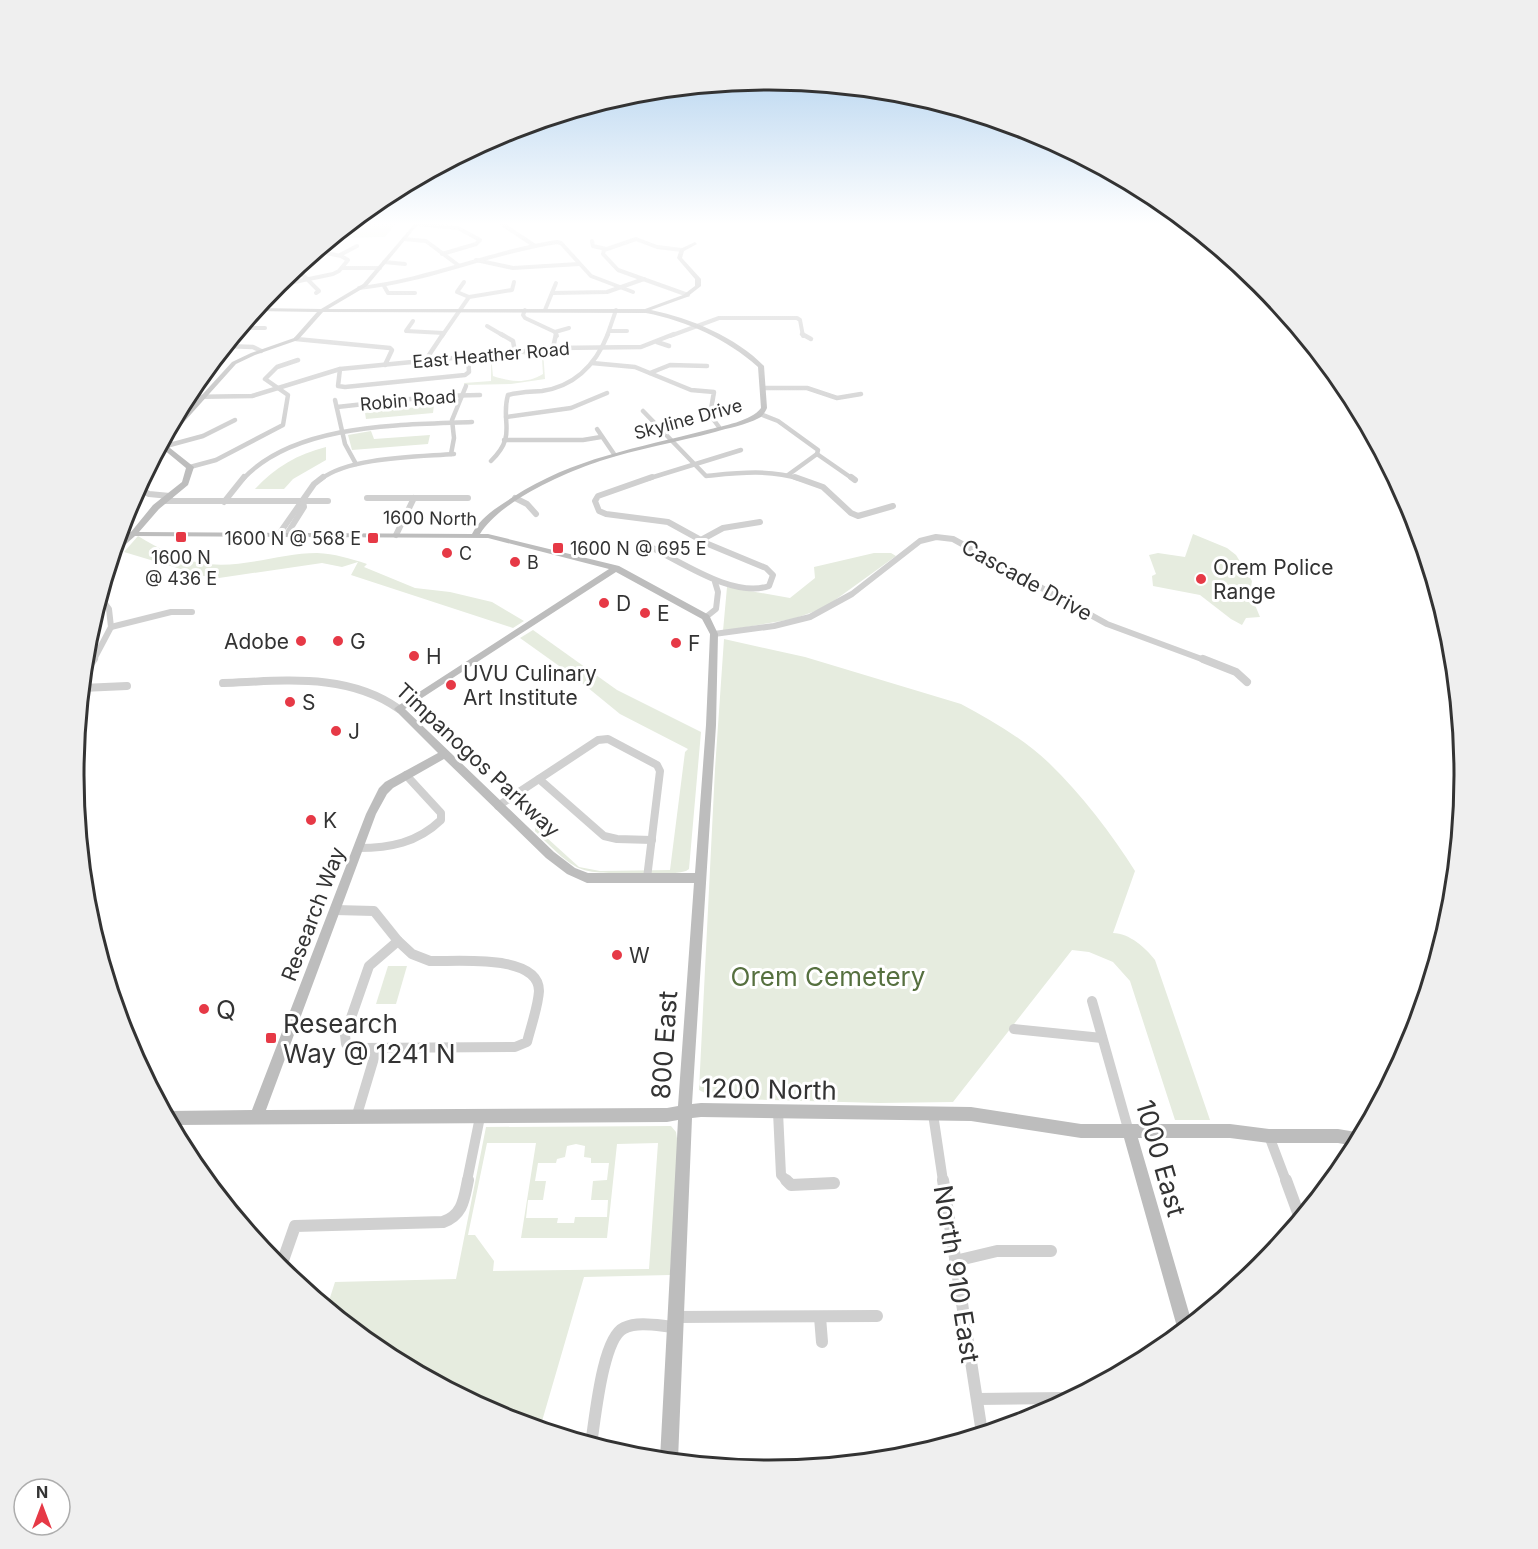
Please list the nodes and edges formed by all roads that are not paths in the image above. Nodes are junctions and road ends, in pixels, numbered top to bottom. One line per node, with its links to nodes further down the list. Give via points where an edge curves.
1 (348, 294): 8 (street)
2 (463, 294): 6 (street)
3 (486, 294): 6 (street)
4 (551, 294): 11 (street)
5 (688, 295): 13 (street)
6 (470, 297): 9 (street)
7 (266, 310): 8 (street, Skyline Drive)
8 (322, 310): 9 (street, Skyline Drive); 24 (street)
9 (457, 310): 10 (street, Skyline Drive); 23 (street)
10 (525, 310): 11 (street, Skyline Drive); 22 (street, via 525,318)
11 (545, 310): 12 (street, Skyline Drive)
12 (616, 310): 13 (street, Skyline Drive); 20 (street)
13 (646, 311): 16 (street, Skyline Drive)
14 (413, 321): 23 (street, via 406,331)
15 (487, 326): 32 (street, via 513,341)
16 (692, 327): 25 (street, East Heather Road, via 719,318 795,318 800,320 802,335); 26 (street, East Heather Road); 42 (street, Skyline Drive, via 738,346 763,369)
17 (250, 328): 18 (street)
18 (265, 328)
19 (569, 328): 22 (street)
20 (610, 331): 21 (street); 29 (street)
21 (627, 331)
22 (555, 332): 30 (street)
23 (444, 333): 35 (street)
24 (296, 339): 31 (street); 37 (street, via 391,349)
25 (812, 339)
26 (657, 342): 28 (street); 29 (street, East Heather Road, via 641,347)
27 (235, 346): 31 (street)
28 (669, 346)
29 (603, 347): 30 (street, East Heather Road); 36 (street)
30 (554, 348): 32 (street, East Heather Road)
31 (261, 351): 49 (street, via 234,363)
32 (514, 352): 33 (street, East Heather Road)
33 (468, 356): 35 (street, East Heather Road); 39 (street, via 468,374 339,387)
34 (298, 360): 43 (street, via 277,367 265,379)
35 (429, 360): 37 (street, East Heather Road)
36 (592, 363): 40 (street, via 630,366); 55 (street, via 559,386 509,394 504,406)
37 (385, 364): 39 (street, East Heather Road)
38 (707, 366): 40 (street, via 670,365)
39 (340, 369): 43 (street, East Heather Road)
40 (650, 373): 59 (street, via 688,389 714,392 710,415)
41 (466, 386): 47 (street)
42 (764, 388): 46 (street, via 810,389 837,398); 53 (street, Skyline Drive)
43 (279, 389): 49 (street, East Heather Road, via 252,396); 73 (street, via 288,395 283,425 216,460)
44 (607, 393): 55 (street, via 562,410)
45 (480, 394): 47 (street, Robin Road)
46 (861, 394)
47 (462, 395): 51 (street, Robin Road); 58 (street)
48 (197, 398): 49 (street, East Heather Road)
49 (203, 398): 54 (street)
50 (335, 400): 51 (street)
51 (337, 407): 61 (street)
52 (643, 411): 64 (street)
53 (760, 414): 59 (street, Skyline Drive); 69 (street, via 778,421 814,446)
54 (185, 417)
55 (506, 417): 63 (street)
56 (235, 420): 65 (street, via 203,436)
57 (472, 422): 58 (street)
58 (452, 423): 61 (street); 72 (street, via 452,454)
59 (719, 427): 64 (street, Skyline Drive)
60 (597, 429): 62 (street)
61 (345, 434): 72 (street, via 346,447); 84 (street, via 306,442 268,459 249,473)
62 (601, 437): 63 (street); 68 (street)
63 (504, 440): 70 (street)
64 (670, 440): 68 (street, Skyline Drive); 71 (street)
65 (169, 445)
66 (167, 449): 73 (street)
67 (741, 450): 71 (street)
68 (614, 454): 80 (street, Skyline Drive, via 555,475)
69 (817, 454): 74 (street); 75 (street)
70 (491, 461)
71 (694, 463): 74 (street, via 710,477 751,472); 93 (street, via 605,492 595,501 599,511 606,514 668,522)
72 (356, 464): 82 (street, via 323,477)
73 (190, 467): 81 (street, via 188,479)
74 (788, 475): 85 (street, via 823,487 855,515)
75 (855, 480)
76 (145, 492): 81 (street)
77 (367, 498): 78 (street)
78 (414, 498): 79 (street); 91 (street)
79 (468, 498)
80 (515, 498): 86 (street); 92 (street, Skyline Drive, via 483,522)
81 (167, 499): 84 (street); 89 (street)
82 (303, 501): 83 (street); 84 (street); 90 (street, via 304,507)
83 (328, 501)
84 (224, 502)
85 (893, 506)
86 (536, 514)
87 (760, 522): 93 (street, via 723,528)
88 (128, 534): 89 (street, 1600 North)
89 (133, 534): 90 (street, 1600 North); 94 (street); 96 (street)
90 (283, 534): 91 (street, 1600 North)
91 (396, 534): 92 (street, 1600 North)
92 (475, 535): 97 (street, 1600 North)
93 (701, 540): 98 (street, via 766,568 773,578 769,586 758,590)
94 (125, 541)
95 (644, 544): 98 (street, via 673,556)
96 (122, 550)
97 (616, 568): 101 (street, 1600 North); 109 (street)
98 (715, 582): 101 (street, via 716,609)
99 (105, 605): 102 (street)
100 (192, 612): 102 (street, via 171,612)
101 (706, 617): 103 (street)
102 (111, 627): 104 (street)
103 (714, 634): 105 (street, Cascade Drive, via 785,624 829,609 920,541 943,536 1107,624 1230,668); 117 (street, 800 East)
104 (94, 659)
105 (1247, 682)
106 (223, 683): 109 (street, Timpanogos Parkway, via 340,684 375,692)
107 (127, 686): 108 (street)
108 (90, 688)
109 (399, 709): 110 (street, Timpanogos Parkway)
110 (444, 754): 111 (street, Research Way); 113 (street, Timpanogos Parkway)
111 (406, 775): 115 (street, Research Way, via 383,791); 115 (street, via 441,813 441,820 399,846)
112 (539, 779): 113 (street); 114 (street, via 604,836); 114 (street, via 598,740 608,739 657,765 660,771)
113 (498, 806): 116 (street, Timpanogos Parkway, via 571,871 587,878)
114 (652, 840): 116 (street)
115 (358, 848): 118 (street, Research Way)
116 (647, 878): 117 (street, Timpanogos Parkway)
117 (701, 878): 125 (street, 800 East)
118 (334, 910): 119 (street, via 374,911); 128 (street, Research Way)
119 (399, 940): 123 (street, via 369,966 345,1035 350,1047); 123 (street, via 411,954 423,960 504,963 535,977 538,990 527,1042 515,1047)
120 (1092, 1000): 122 (street, 1000 East)
121 (1014, 1029): 122 (street)
122 (1102, 1038): 131 (street, 1000 East)
123 (377, 1048): 129 (street)
124 (778, 1112): 125 (street, 1200 North); 126 (street, 1200 North); 134 (street, via 779,1170 783,1179 791,1185)
125 (685, 1113): 127 (street, 1200 North); 142 (street, 800 East)
126 (933, 1114): 131 (street, 1200 North, via 991,1116 1081,1131); 138 (street, North 910 East)
127 (480, 1117): 129 (street, 1200 North); 137 (street, via 462,1208 454,1218 443,1222 295,1226)
128 (256, 1118): 129 (street, 1200 North); 130 (street, 1200 North)
129 (356, 1118)
130 (178, 1121)
131 (1129, 1131): 132 (street, 1200 North); 141 (street, 1000 East)
132 (1269, 1136): 133 (street, 1200 North); 135 (street)
133 (1350, 1138)
134 (834, 1183)
135 (1297, 1210)
136 (1051, 1251): 138 (street, via 997,1251)
137 (284, 1258)
138 (955, 1261): 145 (street, North 910 East)
139 (877, 1316): 140 (street)
140 (820, 1317): 142 (street); 143 (street)
141 (1183, 1320)
142 (676, 1322): 147 (street, via 633,1326 620,1330 613,1338); 148 (street, 800 East)
143 (822, 1342)
144 (1051, 1398): 145 (street)
145 (976, 1399): 146 (street, North 910 East)
146 (981, 1426)
147 (592, 1436)
148 (669, 1452)

